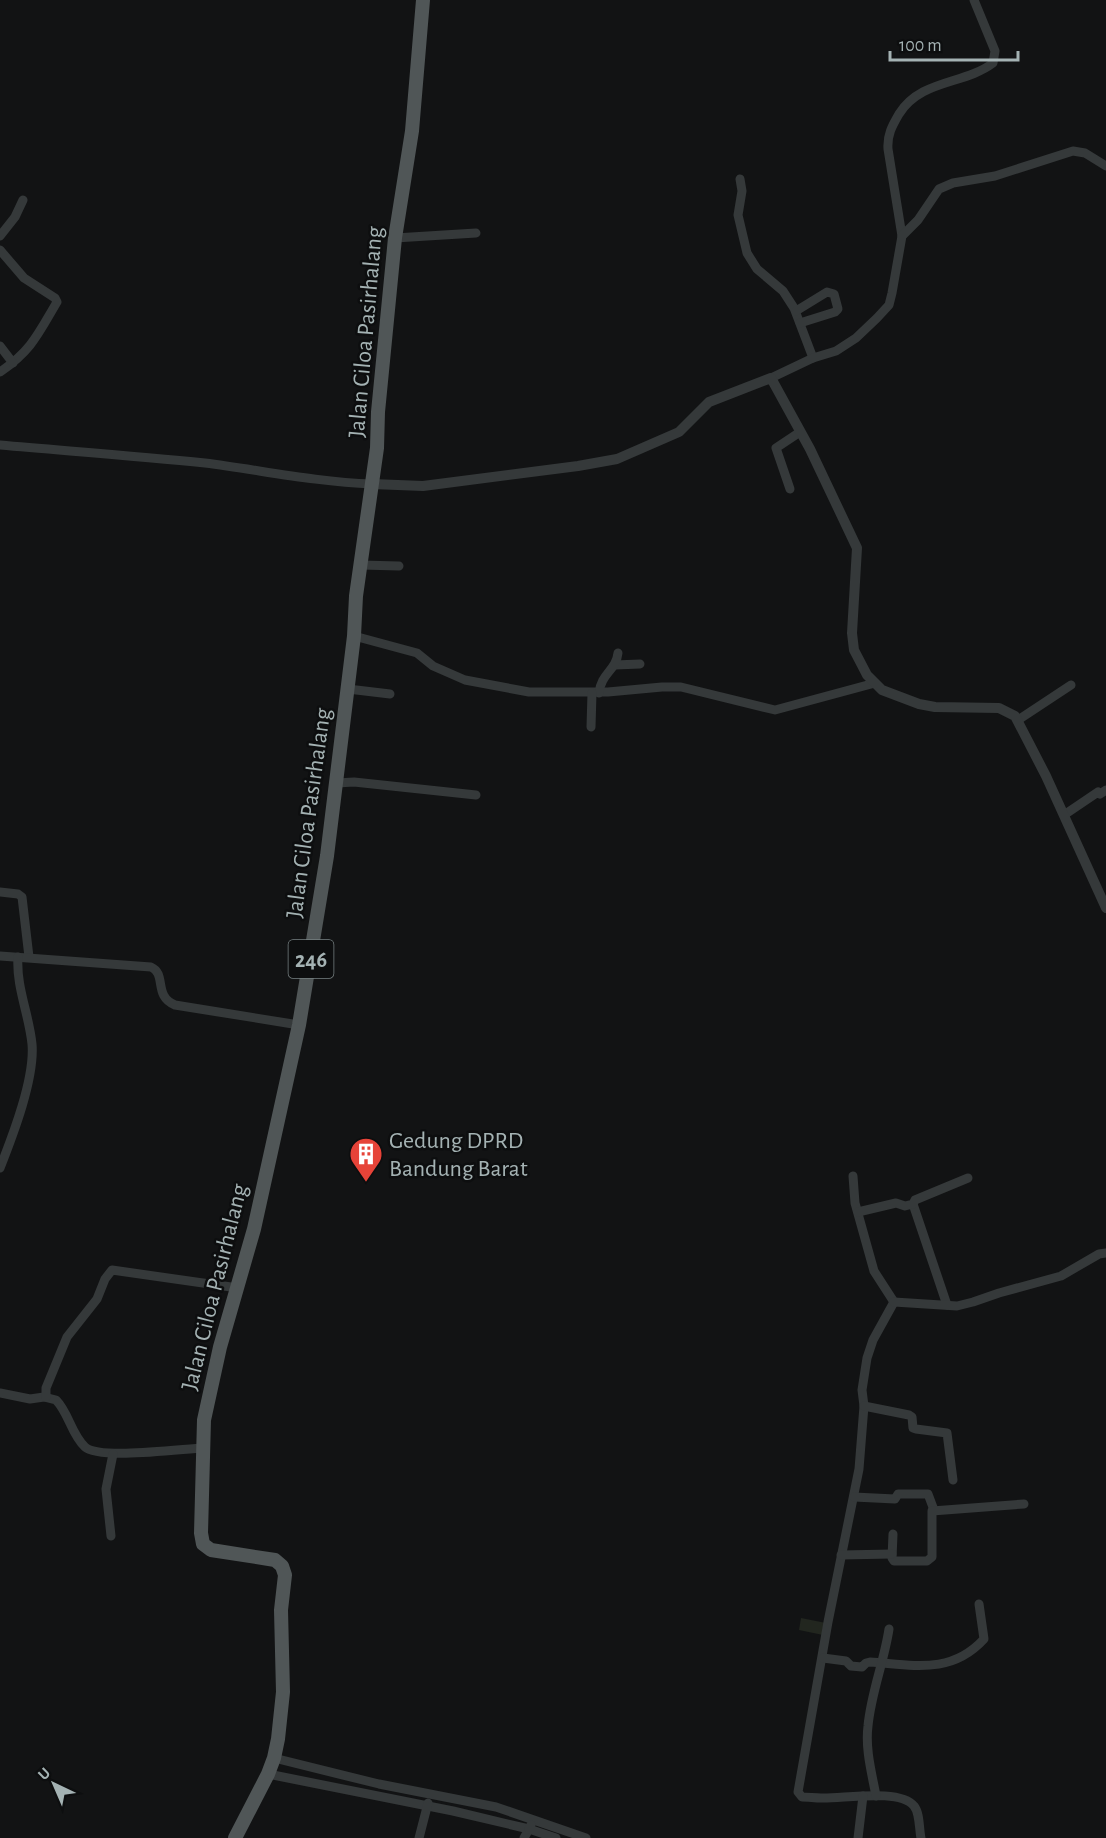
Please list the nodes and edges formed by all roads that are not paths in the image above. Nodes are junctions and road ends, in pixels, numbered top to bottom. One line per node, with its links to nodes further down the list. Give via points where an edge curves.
1 (423, 0): 9 (main road, Jalan Ciloa Pasirhalang / 246, via 412,131)
2 (974, 0): 8 (street, via 995,51 993,63 913,97 902,108 888,136)
3 (1106, 166): 8 (street, via 1085,153 1073,151 995,176 953,183 936,190 918,220)
4 (740, 179): 11 (street, via 738,215 747,253)
5 (23, 200): 7 (street)
6 (476, 233): 9 (street)
7 (0, 236)
8 (902, 236): 14 (street, via 889,305 856,338 836,351)
9 (395, 238): 20 (main road, Jalan Ciloa Pasirhalang / 246)
10 (0, 250): 15 (street, via 24,278 57,299 37,337)
11 (796, 311): 12 (street); 12 (street, via 827,292 834,294 838,309 835,312)
12 (800, 322): 14 (street)
13 (0, 346): 15 (street)
14 (813, 358): 17 (street)
15 (13, 363): 16 (street)
16 (0, 372)
17 (771, 378): 18 (street); 20 (street, via 709,402 680,432 617,459 435,484)
18 (800, 432): 21 (street, via 776,448); 28 (street, via 857,548 854,650)
19 (0, 445): 20 (street, via 140,456)
20 (372, 484): 22 (main road, Jalan Ciloa Pasirhalang / 246)
21 (790, 489)
22 (361, 565): 23 (street); 24 (main road, Jalan Ciloa Pasirhalang / 246)
23 (399, 566)
24 (354, 636): 30 (main road, Jalan Ciloa Pasirhalang / 246); 31 (street, via 417,653 433,666 465,681 529,692)
25 (618, 653): 27 (street)
26 (640, 664): 27 (street)
27 (615, 665): 31 (street)
28 (875, 683): 31 (street, via 775,710 681,687); 33 (street, via 882,690 919,704 999,708)
29 (1071, 685): 33 (street)
30 (348, 689): 32 (street); 35 (main road, Jalan Ciloa Pasirhalang / 246)
31 (595, 693): 34 (street)
32 (390, 694)
33 (1018, 720): 38 (street)
34 (591, 727)
35 (337, 783): 37 (street); 44 (main road, Jalan Ciloa Pasirhalang / 246)
36 (1106, 790): 38 (street)
37 (476, 795)
38 (1064, 815): 40 (street)
39 (0, 892): 43 (street, via 22,897)
40 (1106, 908)
41 (0, 956): 42 (street)
42 (18, 957): 43 (street); 45 (street, via 33,1061)
43 (29, 957): 44 (street, via 151,967 159,974 160,990 167,1002)
44 (299, 1025): 51 (main road, Jalan Ciloa Pasirhalang / 246)
45 (0, 1168)
46 (853, 1176): 49 (street)
47 (968, 1178): 48 (street)
48 (913, 1204): 49 (street, via 896,1203); 53 (street)
49 (858, 1212): 52 (street, via 874,1271)
50 (1106, 1253): 53 (street, via 1055,1278 957,1306)
51 (238, 1288): 55 (street, via 112,1269 97,1299 67,1337); 57 (main road, Jalan Ciloa Pasirhalang / 246, via 204,1420)
52 (894, 1302): 53 (street); 56 (street, via 870,1347 862,1390)
53 (947, 1305)
54 (0, 1393): 55 (street, via 30,1400)
55 (46, 1397): 58 (street, via 58,1401 86,1449)
56 (864, 1406): 59 (street, via 909,1415 916,1430 947,1433); 60 (street)
57 (203, 1448): 58 (street); 71 (main road, Jalan Ciloa Pasirhalang / 246, via 203,1544 211,1550 275,1560 285,1569 281,1610 283,1692)
58 (113, 1454): 64 (street, via 106,1489)
59 (953, 1480)
60 (854, 1497): 62 (street, via 895,1499 898,1494 928,1494); 66 (street)
61 (1024, 1504): 62 (street)
62 (934, 1510): 65 (street, via 930,1560 896,1562)
63 (893, 1534): 65 (street)
64 (111, 1536)
65 (892, 1554): 66 (street)
66 (842, 1555): 69 (street)
67 (979, 1604): 70 (street, via 984,1639 955,1661 930,1667)
68 (889, 1629): 70 (street)
69 (823, 1658): 70 (street, via 862,1667 866,1663); 74 (street, via 798,1792 802,1797 823,1799)
70 (882, 1663): 75 (street, via 867,1728)
71 (274, 1758): 72 (main road, Jalan Ciloa Pasirhalang / 246); 73 (street)
72 (268, 1774): 76 (street); 81 (main road, Jalan Ciloa Pasirhalang / 246)
73 (431, 1793): 76 (street); 78 (street, via 496,1807)
74 (863, 1796): 75 (street); 84 (street)
75 (876, 1796): 85 (street, via 905,1799 914,1805)
76 (427, 1806): 78 (street); 82 (street)
77 (548, 1824): 78 (street); 79 (street); 80 (street)
78 (529, 1829): 79 (street)
79 (541, 1836): 83 (street)
80 (586, 1837)
81 (235, 1838)
82 (419, 1838)
83 (556, 1838)
84 (858, 1838)
85 (921, 1838)

